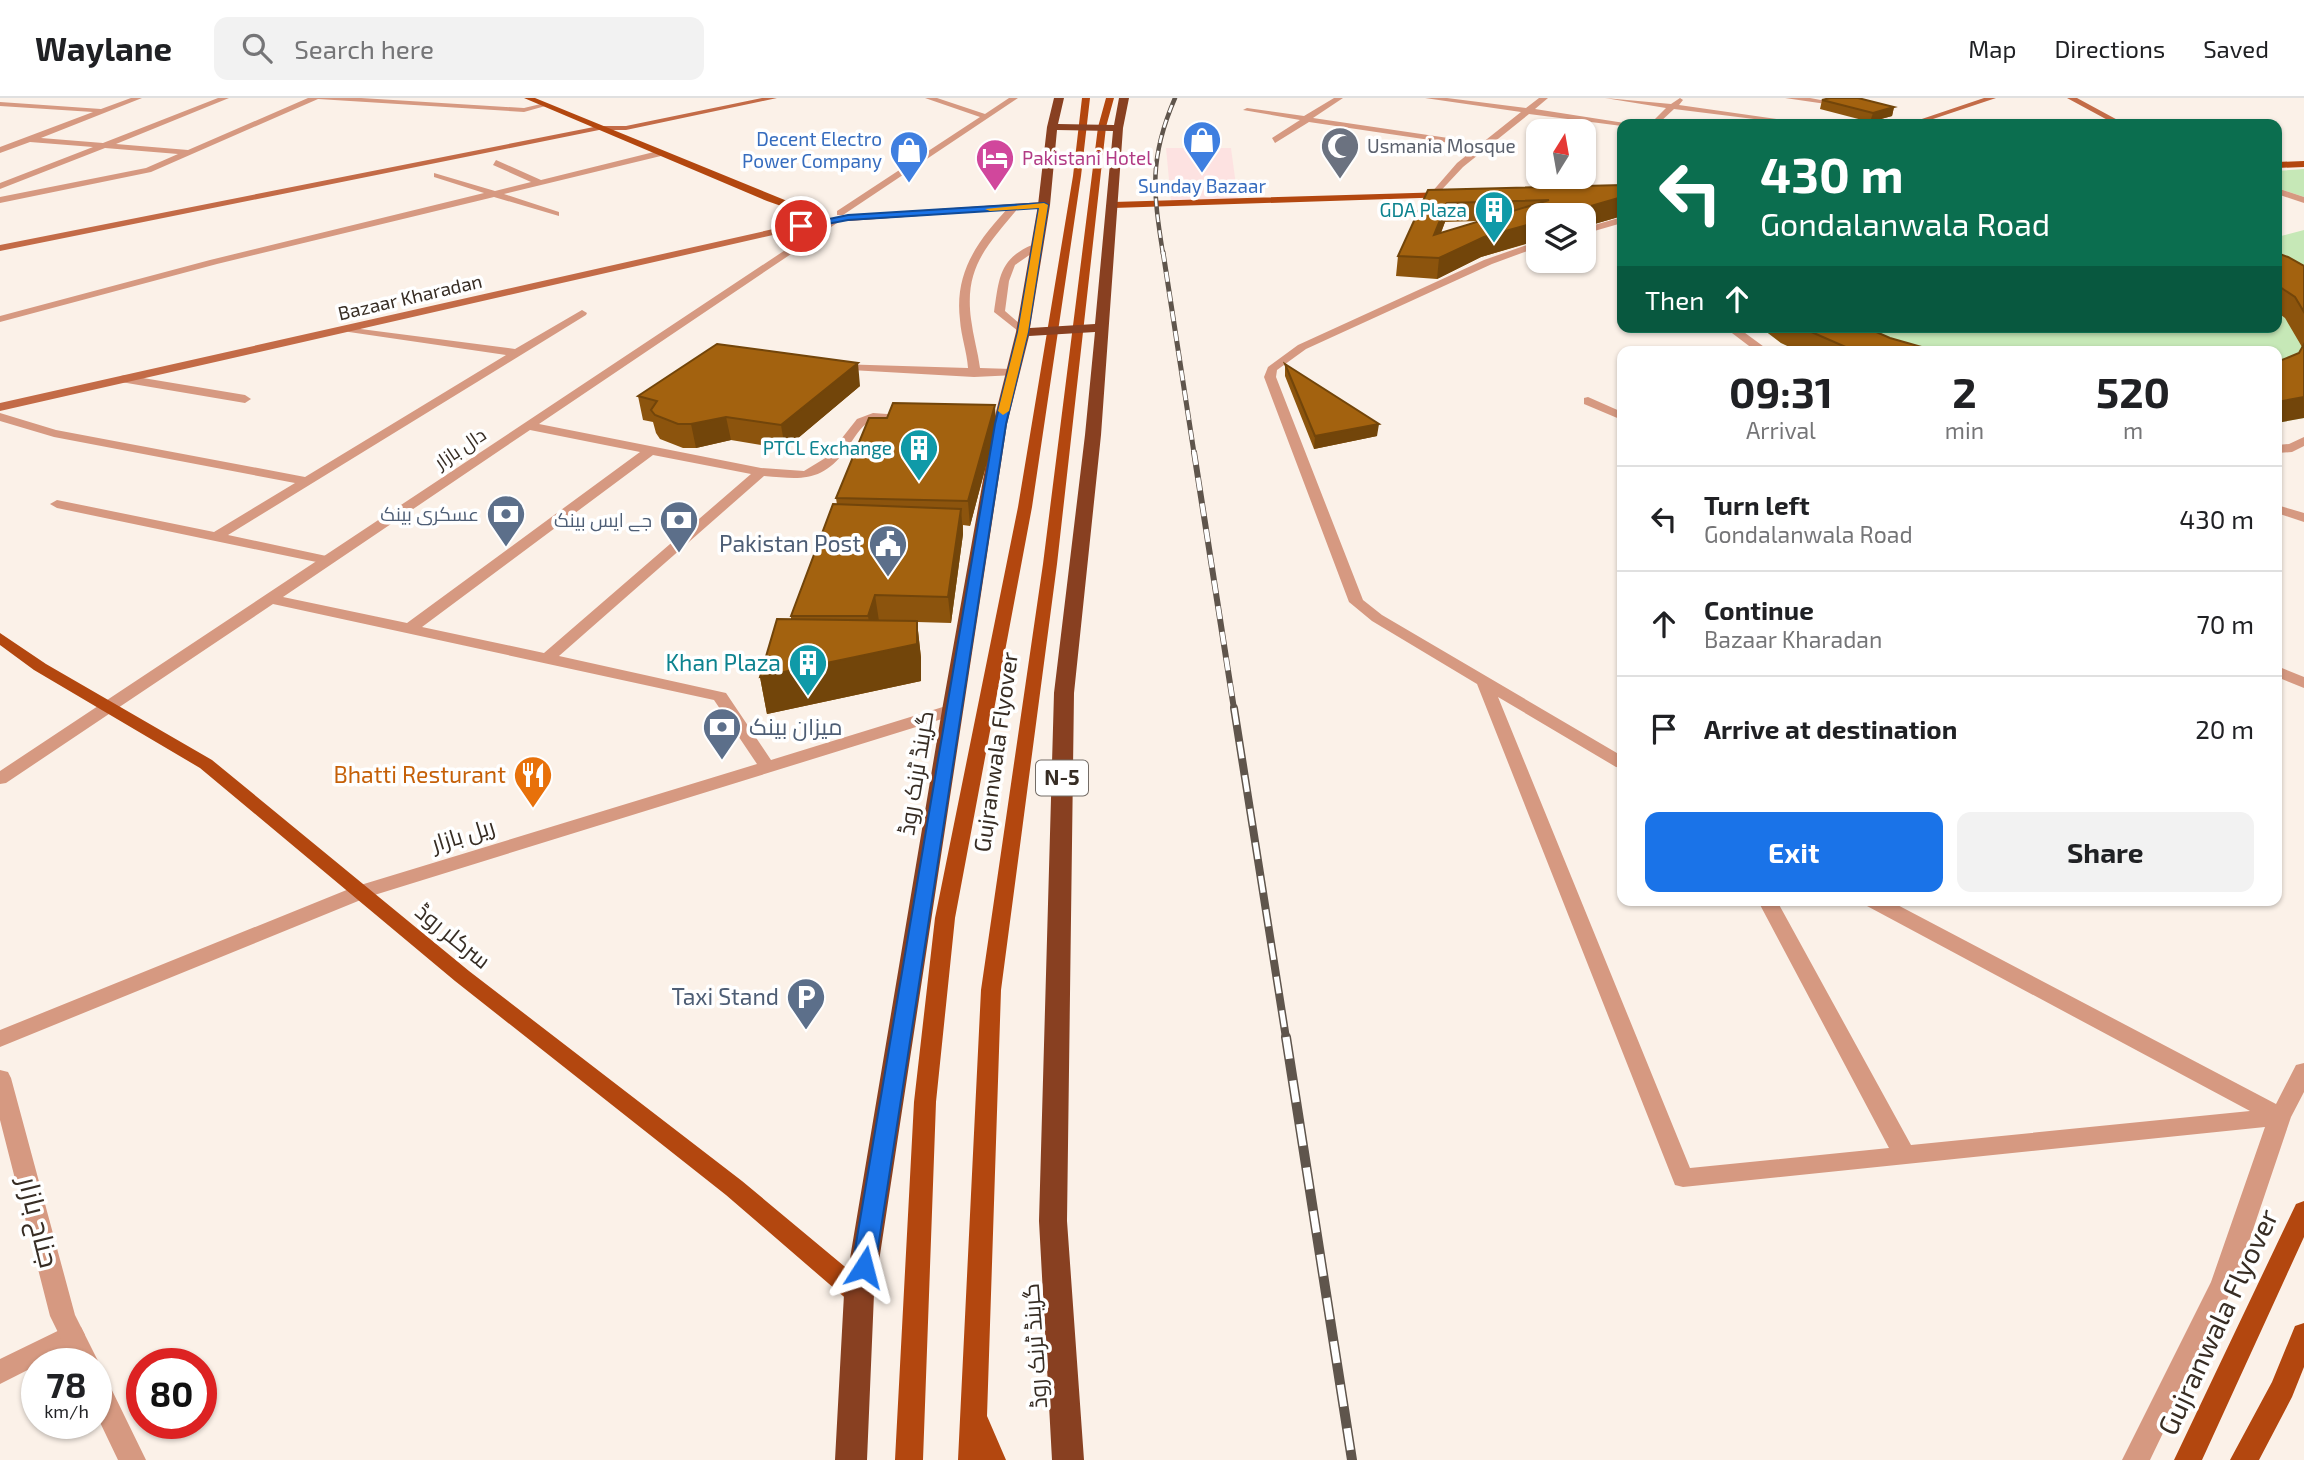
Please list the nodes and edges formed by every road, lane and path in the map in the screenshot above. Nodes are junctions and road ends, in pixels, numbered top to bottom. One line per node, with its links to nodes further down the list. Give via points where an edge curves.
1 (138, 98): 26 (street)
2 (225, 98): 42 (street)
3 (315, 98): 45 (street)
4 (322, 98): 24 (street, via 524,110)
5 (528, 98): 24 (main road)
6 (554, 98): 38 (main road)
7 (773, 98): 38 (street)
8 (929, 98): 29 (street)
9 (1014, 98): 29 (street, دال بازار)
10 (1059, 98): 36 (highway, گرینڈ ٹرنک روڈ)
11 (1086, 98): 130 (main road, Gujranwala Flyover, via 1025,507 945,918 925,1102)
12 (1110, 98): 126 (main road, Gujranwala Flyover, via 1102,127 1050,564 991,990)
13 (1124, 98): 39 (highway, گرینڈ ٹرنک روڈ / N-5)
14 (1339, 98): 30 (street)
15 (1429, 98): 28 (street)
16 (1544, 98): 28 (street)
17 (1609, 98): 25 (street)
18 (1681, 98): 25 (street)
19 (1789, 98): 22 (street)
20 (1992, 98): 33 (street)
21 (2071, 98): 34 (street)
22 (1833, 103)
23 (0, 104): 26 (street)
24 (545, 105): 37 (main road)
25 (1673, 106): 31 (street); 32 (street)
26 (104, 110): 40 (street)
27 (1247, 110): 30 (street)
28 (1529, 111): 35 (street); 43 (street)
29 (984, 116): 66 (street, دال بازار)
30 (1307, 119): 41 (street); 43 (street)
31 (1659, 119)
32 (1772, 119)
33 (1927, 119)
34 (2111, 119)
35 (1617, 123)
36 (1052, 127): 39 (highway); 62 (highway, گرینڈ ٹرنک روڈ)
37 (599, 128): 38 (street); 46 (main road); 69 (street)
38 (626, 128): 66 (main road)
39 (1118, 128): 63 (highway, گرینڈ ٹرنک روڈ / N-5)
40 (27, 139): 42 (street); 44 (street)
41 (1275, 140)
42 (106, 145): 45 (street); 52 (street)
43 (1485, 146): 59 (street, via 1460,165)
44 (0, 150)
45 (191, 152): 55 (street, via 148,170)
46 (662, 153): 53 (street); 66 (main road, via 770,199)
47 (496, 163): 53 (street)
48 (2304, 164): 49 (main road)
49 (2282, 165)
50 (437, 175): 56 (street)
51 (0, 179): 52 (street)
52 (15, 182): 54 (street); 55 (street)
53 (538, 182): 56 (street)
54 (0, 186)
55 (60, 189): 60 (street)
56 (493, 192): 65 (street); 72 (street)
57 (2282, 193): 61 (street)
58 (1461, 194): 59 (main road)
59 (1434, 195): 63 (main road)
60 (0, 200)
61 (2304, 200)
62 (1044, 205): 64 (main road); 75 (highway, گرینڈ ٹرنک روڈ)
63 (1113, 205): 74 (highway, گرینڈ ٹرنک روڈ / N-5)
64 (1014, 208): 66 (main road); 80 (street, via 984,239 966,270 964,315)
65 (556, 214)
66 (835, 217): 73 (street, Bazaar Kharadan); 89 (street, دال بازار)
67 (1617, 221): 68 (street)
68 (1596, 228)
69 (0, 248)
70 (1526, 248): 105 (street, via 1302,346 1272,369 1270,377 1356,602)
71 (582, 313): 78 (street)
72 (0, 319)
73 (349, 328): 78 (street); 82 (street, Bazaar Kharadan)
74 (1103, 328): 75 (highway); 133 (highway, گرینڈ ٹرنک روڈ / N-5, via 1064,694 1053,1221)
75 (1023, 332): 81 (highway, گرینڈ ٹرنک روڈ)
76 (1738, 333): 77 (street)
77 (1756, 346)
78 (517, 353): 94 (street)
79 (825, 366): 80 (street)
80 (974, 373): 81 (street)
81 (1012, 373): 108 (highway, گرینڈ ٹرنک روڈ, via 994,424)
82 (125, 379): 83 (street); 85 (street, Bazaar Kharadan)
83 (246, 399)
84 (1588, 401): 86 (street)
85 (0, 407)
86 (1617, 413)
87 (0, 417): 94 (street, via 54,433)
88 (911, 419): 93 (street, via 873,417 861,422 832,460 806,475)
89 (528, 426): 92 (street); 99 (street, دال بازار)
90 (2300, 446): 91 (street)
91 (2282, 448)
92 (651, 450): 93 (street); 101 (street)
93 (761, 472): 103 (street)
94 (307, 481): 98 (street)
95 (57, 503): 98 (street)
96 (2282, 510): 97 (street)
97 (2304, 517)
98 (216, 537): 99 (street)
99 (326, 560): 100 (street, دال بازار)
100 (268, 598): 101 (street); 107 (street, دال بازار)
101 (409, 629): 103 (street)
102 (0, 638): 107 (main road, سرکلر روڈ)
103 (547, 659): 110 (street, via 720,696)
104 (2282, 673): 106 (street)
105 (1484, 681): 109 (street); 119 (street, via 1683,1178)
106 (2304, 683)
107 (106, 706): 111 (street, دال بازار); 112 (main road, سرکلر روڈ, via 206,764)
108 (952, 710): 110 (street, ریل بازار); 121 (highway, گرینڈ ٹرنک روڈ)
109 (1617, 760)
110 (768, 768): 112 (street, ریل بازار)
111 (0, 779)
112 (361, 892): 115 (street, ریل بازار); 121 (main road, سرکلر روڈ, via 734,1188)
113 (1770, 906): 119 (street)
114 (1883, 906): 118 (street)
115 (0, 1039)
116 (2304, 1071): 118 (street)
117 (0, 1078): 123 (street, جناح بازار, via 63,1316)
118 (2280, 1117): 119 (street); 134 (street, via 2222,1283)
119 (1906, 1157)
120 (2304, 1211): 135 (main road, Gujranwala Flyover)
121 (859, 1294): 129 (highway, گرینڈ ٹرنک روڈ)
122 (2304, 1334): 136 (main road, via 2283,1388)
123 (72, 1335): 124 (street, جناح بازار); 125 (street)
124 (78, 1348)
125 (0, 1372)
126 (974, 1416): 131 (main road, Gujranwala Flyover); 132 (main road, Gujranwala Flyover)
127 (112, 1418): 128 (street)
128 (132, 1460)
129 (851, 1460)
130 (909, 1460)
131 (972, 1460)
132 (992, 1460)
133 (1068, 1460)
134 (2136, 1460)
135 (2188, 1460)
136 (2244, 1460)

